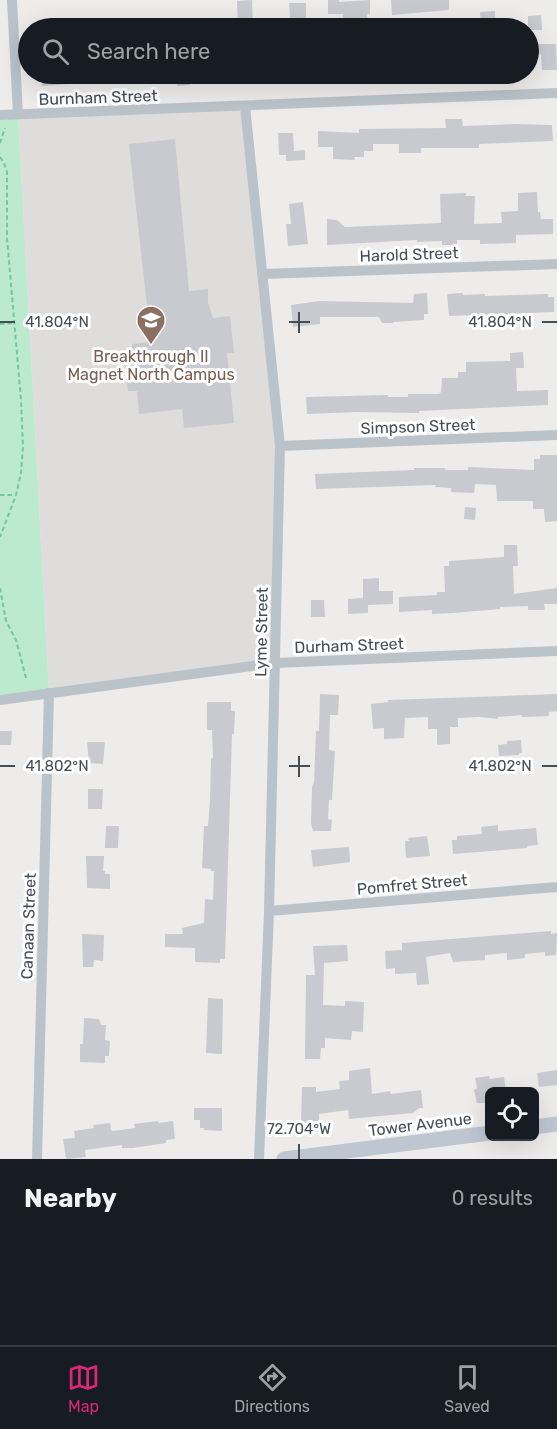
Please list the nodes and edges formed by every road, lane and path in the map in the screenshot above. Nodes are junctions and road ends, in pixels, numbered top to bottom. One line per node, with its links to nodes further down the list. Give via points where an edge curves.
1 (12, 0): 4 (street)
2 (557, 93): 3 (street, Burnham Street)
3 (245, 106): 4 (street, Burnham Street); 10 (street, Lyme Street)
4 (18, 114): 5 (street, Burnham Street)
5 (0, 115)
6 (5, 128): 7 (path)
7 (0, 143)
8 (0, 157): 11 (path, via 7,172)
9 (557, 264): 10 (street, Harold Street)
10 (262, 274): 14 (street, Lyme Street)
11 (14, 323): 12 (path); 16 (path, via 23,447)
12 (0, 324)
13 (557, 435): 14 (street, Simpson Street)
14 (280, 446): 22 (street, Lyme Street)
15 (0, 495): 16 (path)
16 (16, 495): 17 (path)
17 (0, 537)
18 (0, 588): 20 (path)
19 (0, 610): 20 (path)
20 (4, 612): 23 (path)
21 (557, 651): 22 (street, Durham Street)
22 (275, 663): 24 (street, Durham Street); 27 (street, Lyme Street)
23 (26, 678)
24 (49, 693): 25 (street, Durham Street); 31 (street, Canaan Street)
25 (0, 700)
26 (557, 887): 27 (street, Pomfret Street)
27 (268, 911): 32 (street, Lyme Street)
28 (557, 1124): 29 (main road)
29 (539, 1126)
30 (485, 1134): 33 (main road, Tower Avenue)
31 (37, 1159)
32 (259, 1159)
33 (284, 1159)

